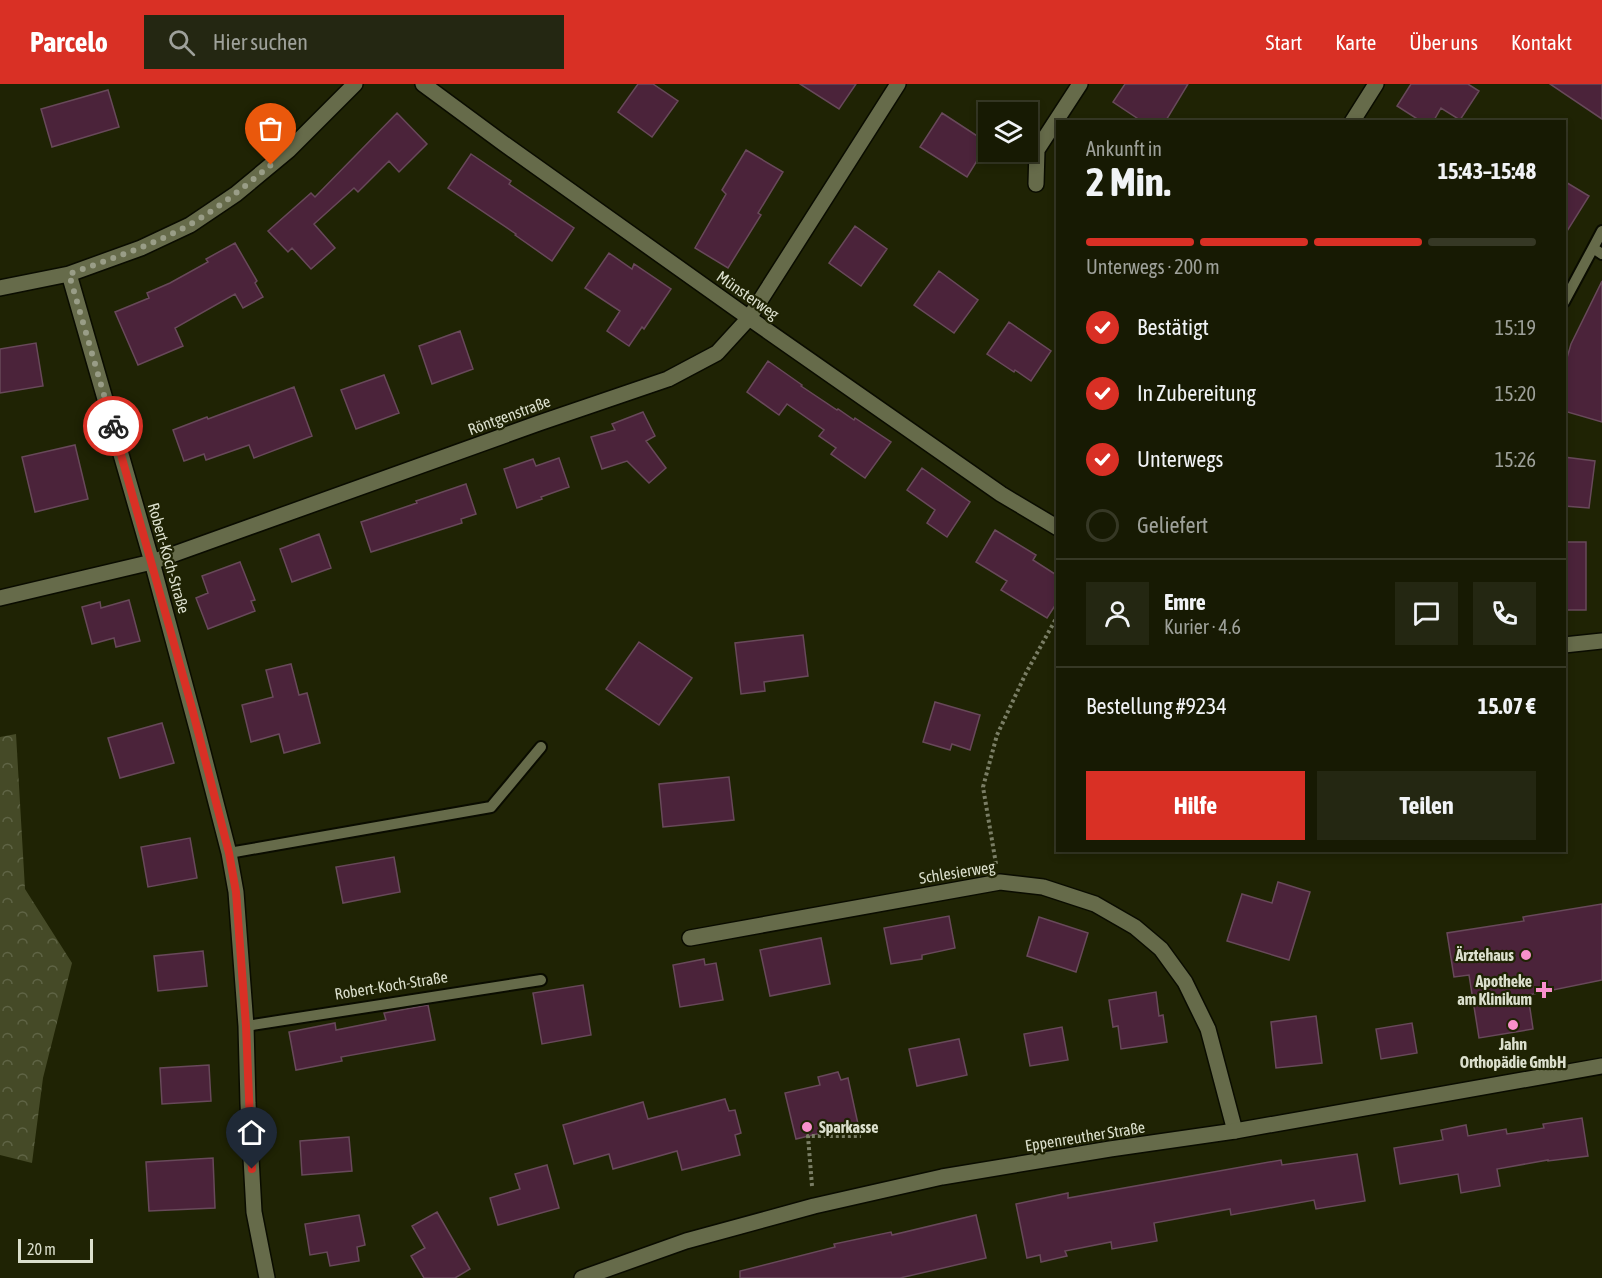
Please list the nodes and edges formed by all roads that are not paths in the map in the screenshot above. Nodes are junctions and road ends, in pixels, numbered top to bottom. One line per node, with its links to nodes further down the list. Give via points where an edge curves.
1 (355, 84): 10 (street, via 289,150 236,194 189,225 141,248)
2 (423, 84): 13 (street, Münsterweg)
3 (898, 84): 13 (street, Röntgenstraße)
4 (1080, 84): 7 (street, via 1036,150)
5 (1376, 84): 6 (street)
6 (1353, 120)
7 (1036, 183)
8 (1602, 231): 9 (lane)
9 (1597, 251): 12 (lane)
10 (69, 274): 11 (street); 15 (street, Robert-Koch-Straße)
11 (0, 288)
12 (1566, 299)
13 (749, 318): 14 (street, Münsterweg, via 1001,494); 15 (street, Röntgenstraße, via 717,353 668,379)
14 (1056, 527)
15 (152, 562): 16 (street, Röntgenstraße); 20 (street, Robert-Koch-Straße)
16 (0, 598)
17 (1602, 641): 18 (street)
18 (1566, 645)
19 (541, 747): 20 (lane, via 491,807)
20 (229, 853): 23 (street, Robert-Koch-Straße, via 236,892)
21 (690, 938): 25 (street, Schlesierweg, via 1000,882 1043,887 1095,904 1135,927 1161,949 1185,982 1208,1029)
22 (541, 980): 23 (lane, Robert-Koch-Straße)
23 (246, 1026): 26 (street, Robert-Koch-Straße, via 254,1212)
24 (1602, 1066): 25 (street, Eppenreuther Straße)
25 (1235, 1131): 27 (street, Eppenreuther Straße, via 942,1177 686,1241)
26 (267, 1278)
27 (582, 1278)

